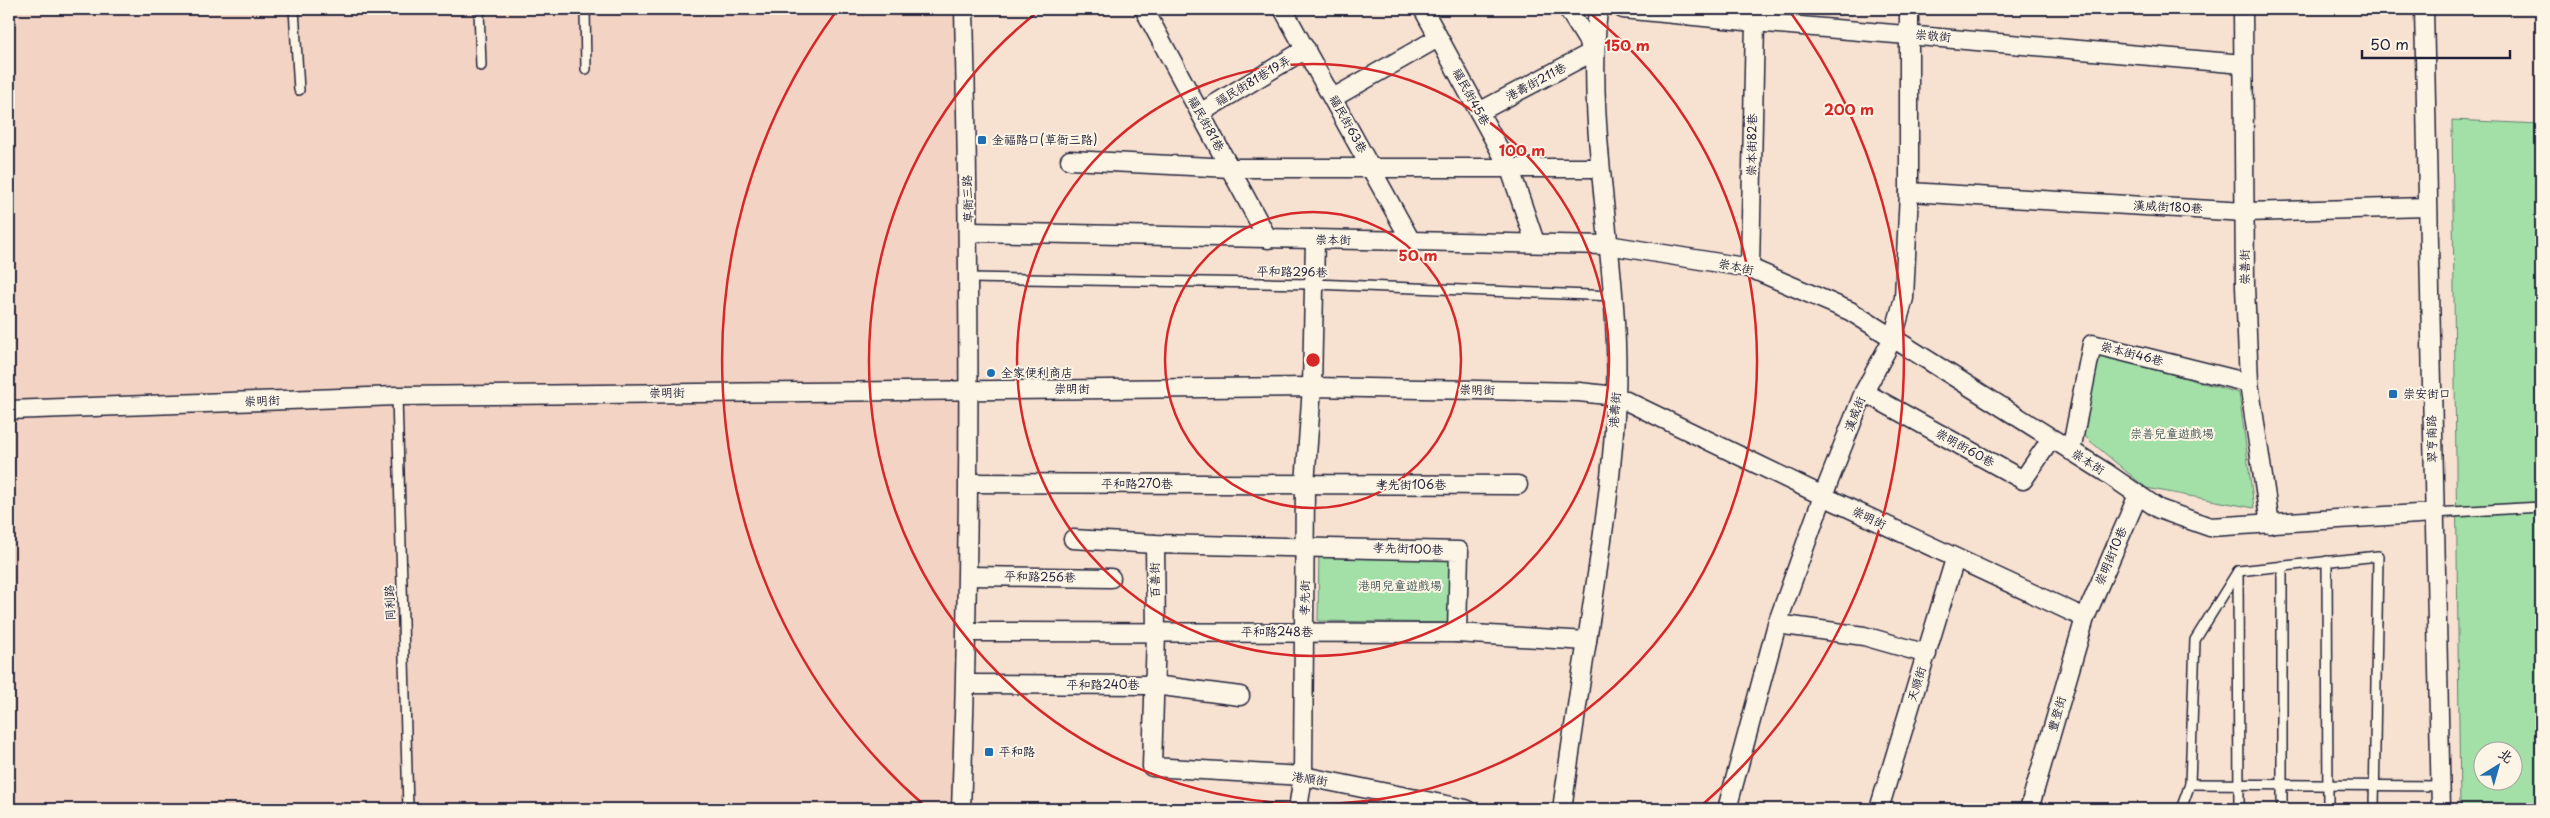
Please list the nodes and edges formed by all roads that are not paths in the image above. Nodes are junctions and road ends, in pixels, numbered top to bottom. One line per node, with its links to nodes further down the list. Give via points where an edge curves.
1 (294, 9): 22 (lane)
2 (479, 9): 20 (lane)
3 (585, 9): 21 (lane)
4 (964, 9): 34 (street, 草衙三路)
5 (1144, 9): 25 (street, 福民街81巷)
6 (1283, 9): 17 (street, 福民街63巷)
7 (1423, 9): 16 (street, 福民街45巷)
8 (1568, 9): 18 (street)
9 (1598, 9): 18 (street, 港壽街)
10 (1623, 9): 14 (street, 崇敬街)
11 (1909, 9): 15 (street, 漢威街)
12 (2244, 9): 19 (street, 崇善街)
13 (2424, 9): 32 (street, 翠亨南路)
14 (1755, 22): 15 (street, 崇敬街); 40 (street, 崇本街82巷)
15 (1908, 34): 19 (street, 崇敬街); 31 (street, 漢威街)
16 (1438, 38): 23 (street); 24 (street, 福民街45巷)
17 (1306, 48): 23 (street, 福民街63巷); 25 (street, 福民街81巷19弄)
18 (1594, 51): 24 (street, 港壽街211巷); 29 (street, 港壽街)
19 (2243, 64): 33 (street, 崇善街)
20 (481, 66)
21 (586, 69)
22 (299, 90)
23 (1333, 98): 27 (street, 福民街63巷)
24 (1479, 112): 30 (street, 福民街45巷)
25 (1200, 113): 28 (street, 福民街81巷)
26 (1070, 160): 28 (street)
27 (1372, 167): 28 (street); 30 (street); 37 (street, 福民街63巷)
28 (1231, 168): 35 (street, 福民街81巷)
29 (1600, 168): 30 (street); 39 (street, 港壽街)
30 (1510, 169): 38 (street, 福民街45巷)
31 (1909, 192): 33 (street, 漢威街180巷); 44 (street, 漢威街, via 1904,298)
32 (2427, 207): 33 (street, 漢威街180巷); 60 (street, 翠亨南路)
33 (2245, 212): 45 (street, 崇善街)
34 (969, 232): 35 (street, 崇本街); 41 (street, 草衙三路)
35 (1268, 239): 36 (street, 崇本街)
36 (1315, 239): 37 (street, 崇本街); 42 (street, 孝先街)
37 (1411, 241): 38 (street, 崇本街)
38 (1535, 242): 39 (street, 崇本街)
39 (1608, 245): 40 (street, 崇本街); 43 (street, 港壽街)
40 (1750, 268): 44 (street, 崇本街, via 1850,311)
41 (970, 278): 42 (lane, 平和路296巷); 47 (street, 草衙三路)
42 (1314, 284): 43 (lane, 平和路296巷); 46 (street, 孝先街)
43 (1615, 296): 50 (street, 港壽街)
44 (1893, 338): 48 (street, 漢威街); 52 (street, 崇本街)
45 (2250, 383): 53 (street, 崇本街46巷, via 2092,344); 61 (street, 崇善街)
46 (1312, 388): 47 (street, 崇明街); 50 (street, 崇明街, via 1579,392); 55 (street, 孝先街)
47 (970, 390): 49 (street, 崇明街); 54 (street)
48 (1864, 392): 52 (street, 崇明街60巷, via 2023,480); 58 (street, 漢威街)
49 (397, 396): 51 (street, 崇明街); 90 (lane, 同利路)
50 (1616, 396): 58 (street, 崇明街); 77 (street, 港壽街, via 1606,521)
51 (9, 410)
52 (2051, 438): 53 (street, 崇本街)
53 (2071, 451): 57 (street, 崇本街)
54 (969, 483): 55 (street, 平和路270巷); 69 (street)
55 (1305, 484): 56 (street, 孝先街106巷); 64 (street, 孝先街)
56 (1518, 485)
57 (2138, 495): 61 (street, 崇本街, via 2159,509 2210,527); 71 (street, 崇明街10巷)
58 (1823, 496): 65 (street, 崇明街); 72 (street, 漢威街)
59 (2541, 507): 60 (lane)
60 (2434, 513): 61 (street, 崇本街); 89 (street, 翠亨南路)
61 (2270, 524)
62 (1072, 539): 63 (street)
63 (1154, 544): 64 (street, 百善街); 75 (street, 百善街)
64 (1305, 545): 73 (street, 孝先街); 76 (street, 孝先街100巷, via 1459,551)
65 (1955, 559): 71 (street, 崇明街); 78 (street, 天順街)
66 (2327, 561): 67 (lane); 87 (lane); 88 (lane, via 2378,556)
67 (2282, 566): 68 (lane); 86 (lane)
68 (2238, 571): 84 (lane, via 2195,640); 85 (lane)
69 (969, 576): 70 (street, 平和路256巷); 74 (street)
70 (1112, 578)
71 (2085, 618): 97 (street, 豐登街)
72 (1777, 624): 78 (street, via 1864,636); 95 (street, 漢威街)
73 (1304, 631): 75 (street, 平和路248巷); 76 (street, 平和路248巷); 83 (street, 孝先街)
74 (967, 632): 75 (street, 平和路248巷); 79 (street)
75 (1156, 633): 80 (street, 百善街)
76 (1457, 633): 77 (street, 平和路248巷)
77 (1587, 640): 94 (street, 港壽街)
78 (1926, 654): 96 (street, 天順街)
79 (966, 684): 80 (street, 平和路240巷); 91 (street)
80 (1154, 685): 81 (street, 平和路240巷); 82 (street, 百善街)
81 (1240, 696)
82 (1152, 768): 83 (street, 港順街)
83 (1303, 776): 92 (street, 孝先街); 93 (street, 港順街)
84 (2190, 784): 85 (lane); 98 (lane)
85 (2239, 784): 86 (lane); 99 (lane)
86 (2282, 785): 87 (lane); 100 (lane)
87 (2327, 785): 88 (lane); 101 (lane)
88 (2373, 786): 89 (lane); 102 (lane)
89 (2440, 786): 103 (street, 翠亨南路)
90 (408, 809)
91 (961, 809)
92 (1298, 809)
93 (1466, 809)
94 (1562, 809)
95 (1727, 809)
96 (1880, 809)
97 (2030, 809)
98 (2181, 809)
99 (2239, 809)
100 (2282, 809)
101 (2328, 809)
102 (2374, 809)
103 (2441, 809)

